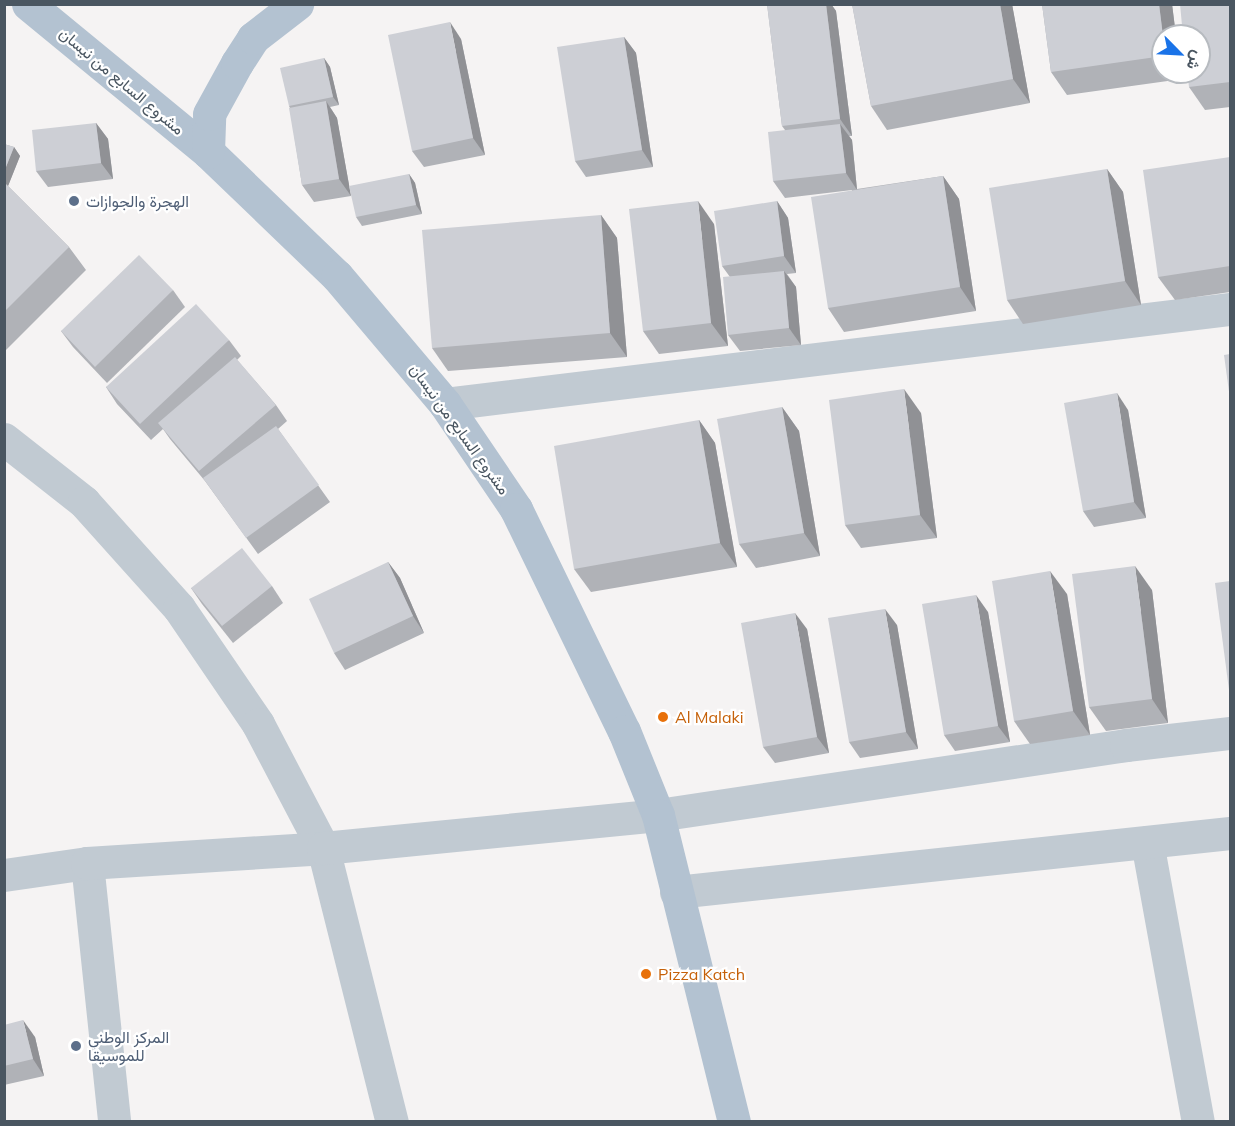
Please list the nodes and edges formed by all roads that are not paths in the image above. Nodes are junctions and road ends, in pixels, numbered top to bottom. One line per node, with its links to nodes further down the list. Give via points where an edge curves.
1 (28, 4): 3 (main road, مشروع السابع من نيسان)
2 (297, 4): 3 (main road, via 252,38 231,72 209,114)
3 (208, 152): 5 (main road, مشروع السابع من نيسان, via 337,276)
4 (1230, 309): 5 (street)
5 (445, 404): 8 (main road, مشروع السابع من نيسان, via 516,509 624,731)
6 (4, 439): 11 (street, via 84,502 179,608 258,724)
7 (1230, 733): 8 (street)
8 (658, 815): 11 (street); 14 (main road, مشروع السابع من نيسان)
9 (1230, 833): 10 (street)
10 (1147, 842): 14 (street); 18 (street)
11 (323, 848): 12 (street); 16 (street)
12 (87, 863): 13 (street); 15 (street)
13 (4, 875)
14 (676, 892): 17 (main road, مشروع السابع من نيسان)
15 (114, 1122)
16 (392, 1122)
17 (734, 1122)
18 (1198, 1122)

